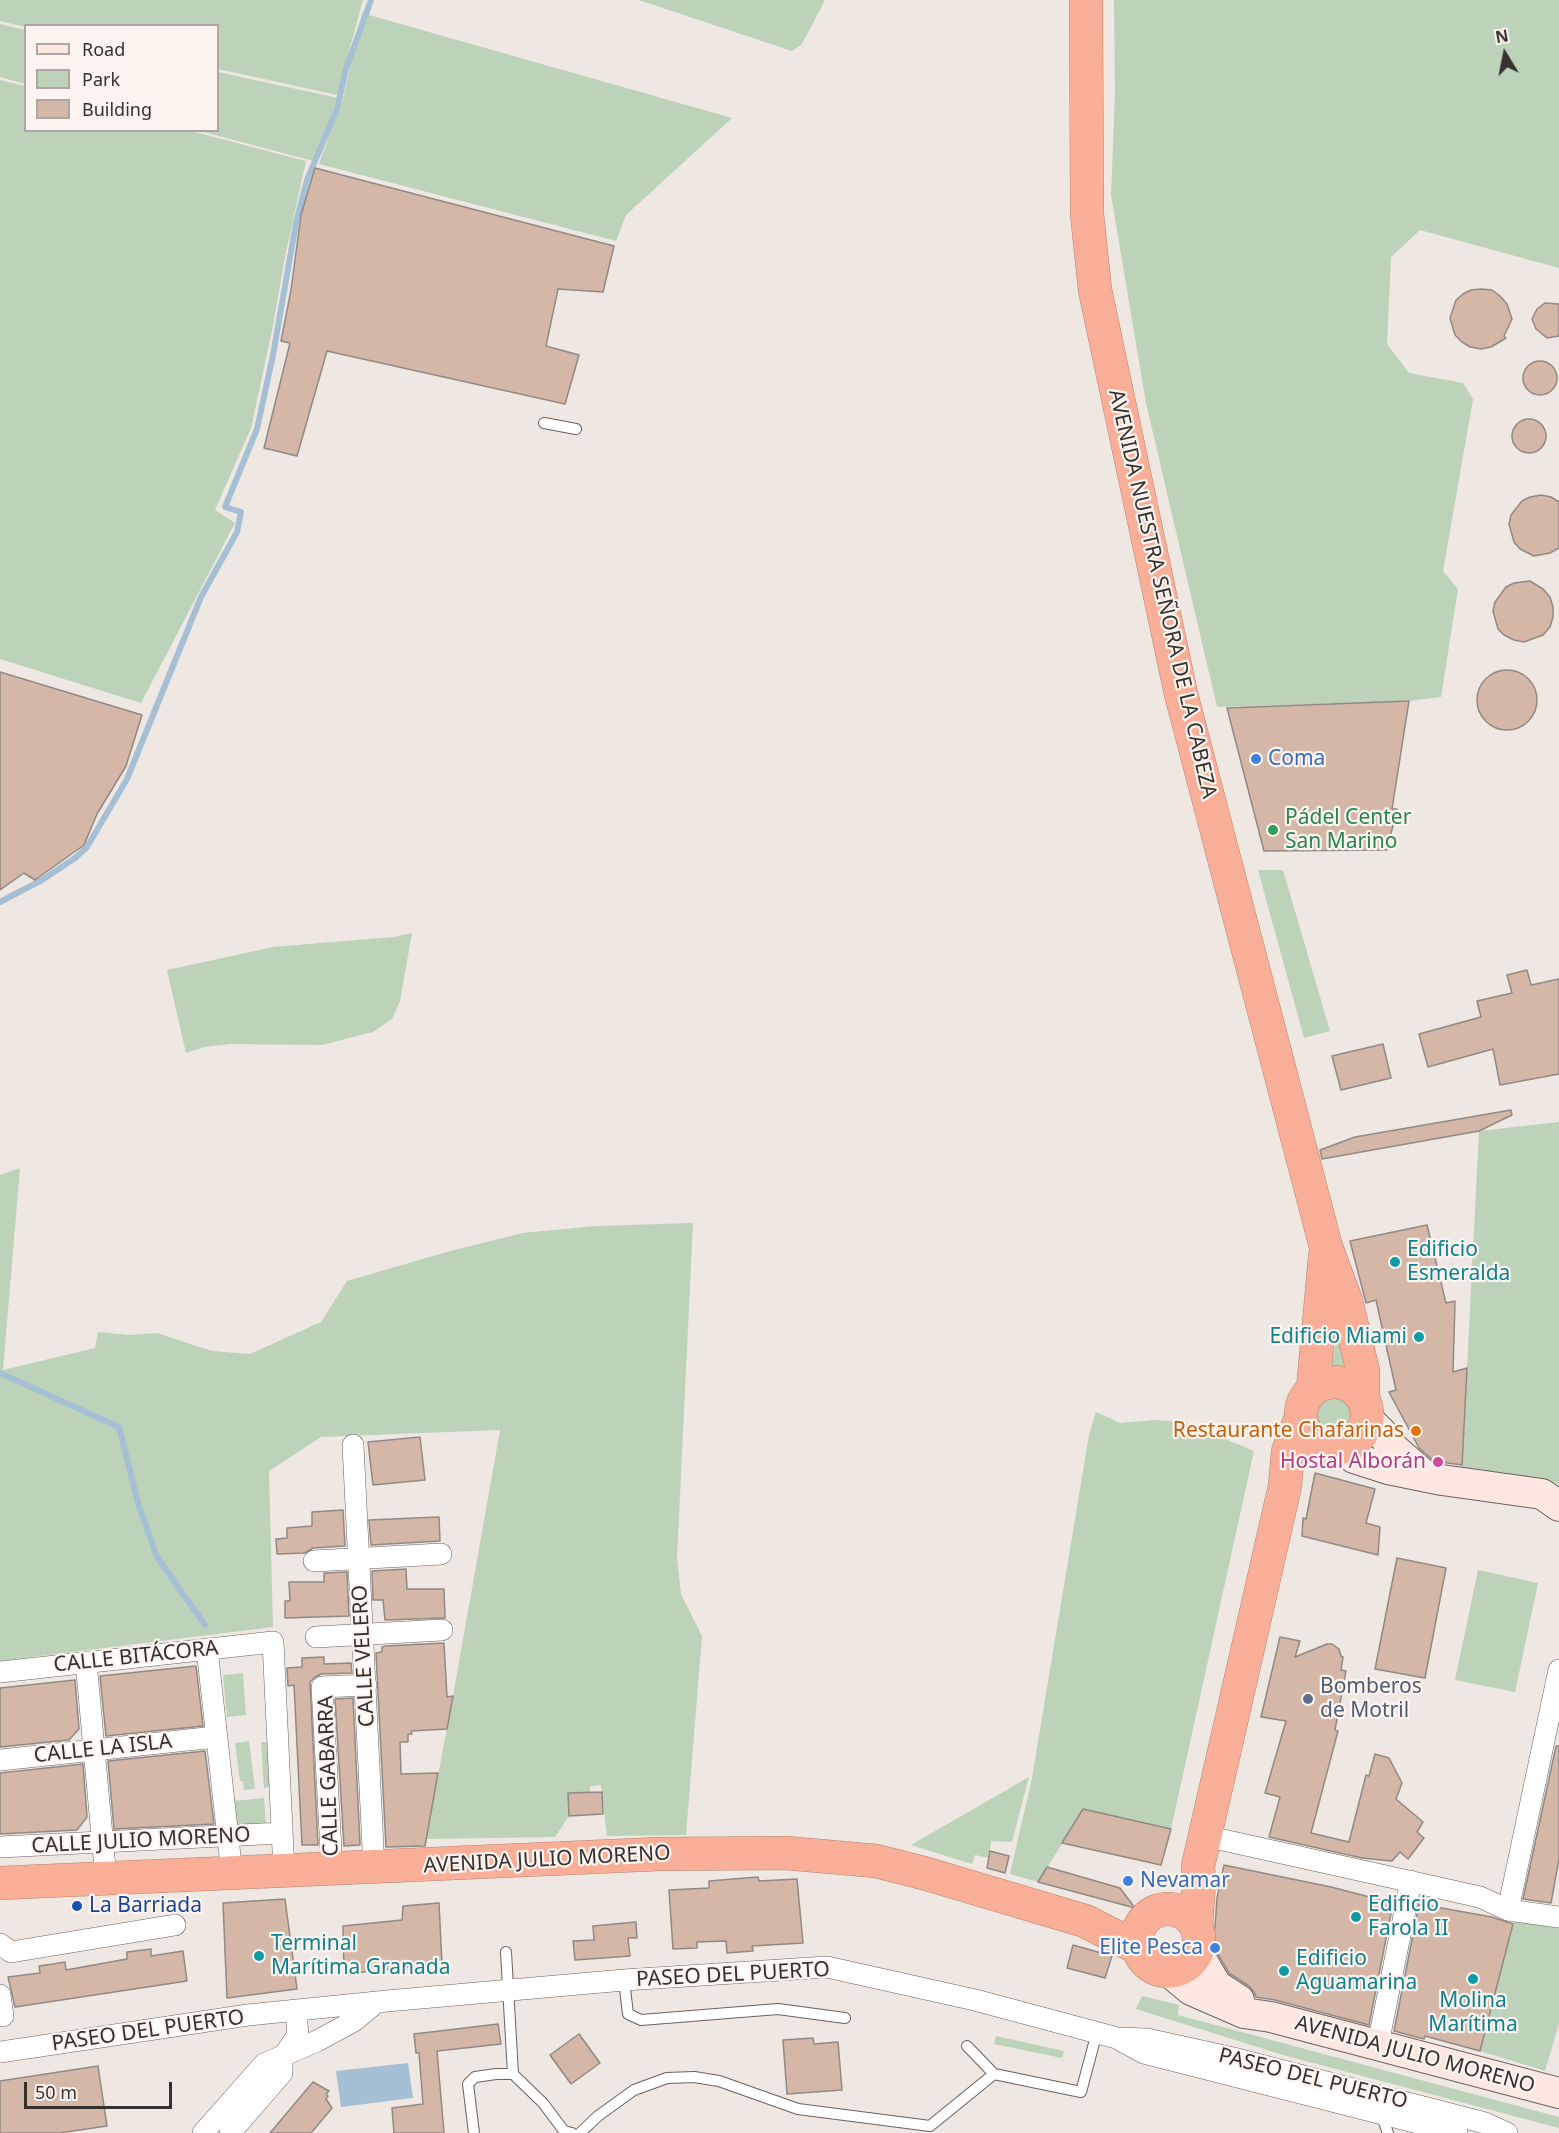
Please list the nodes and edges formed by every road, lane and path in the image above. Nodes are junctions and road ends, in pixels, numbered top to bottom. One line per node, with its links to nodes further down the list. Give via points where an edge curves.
1 (1086, 0): 4 (highway, AVENIDA NUESTRA SEÑORA DE LA CABEZA, via 1087,214 1095,290 1180,694)
2 (544, 423): 3 (lane)
3 (576, 429)
4 (1326, 1247): 5 (highway, AVENIDA NUESTRA SEÑORA DE LA CABEZA); 6 (highway, AVENIDA NUESTRA SEÑORA DE LA CABEZA, via 1346,1301 1363,1371)
5 (1307, 1403): 6 (highway, via 1331,1382 1341,1382 1357,1391); 8 (highway, via 1303,1427 1308,1436); 10 (highway, AVENIDA NUESTRA SEÑORA DE LA CABEZA, via 1288,1452)
6 (1366, 1409): 8 (highway, via 1365,1429 1359,1438); 9 (street, via 1391,1446)
7 (353, 1445): 13 (street, CALLE VELERO)
8 (1333, 1448): 9 (street, via 1388,1469); 10 (highway, via 1294,1474)
9 (1422, 1474): 11 (street, via 1542,1494)
10 (1285, 1486): 30 (highway, AVENIDA NUESTRA SEÑORA DE LA CABEZA)
11 (1559, 1506)
12 (441, 1554): 13 (street)
13 (359, 1559): 14 (street); 16 (street, CALLE VELERO)
14 (314, 1561)
15 (442, 1630): 16 (street)
16 (363, 1634): 17 (street); 22 (street, CALLE VELERO)
17 (316, 1637)
18 (207, 1649): 19 (street, CALLE BITÁCORA); 26 (street, CALLE BITÁCORA, via 273,1642); 27 (street)
19 (86, 1662): 21 (street, CALLE BITÁCORA); 24 (street)
20 (1559, 1670): 38 (street)
21 (0, 1671)
22 (366, 1685): 31 (street, CALLE VELERO); 32 (street, CALLE GABARRA, via 322,1687)
23 (206, 1738): 24 (street, CALLE LA ISLA)
24 (94, 1750): 25 (street, CALLE LA ISLA); 28 (street)
25 (0, 1760)
26 (282, 1833): 27 (street, CALLE JULIO MORENO); 33 (street)
27 (228, 1836): 28 (street, CALLE JULIO MORENO); 34 (street)
28 (102, 1843): 29 (street, CALLE JULIO MORENO); 35 (street)
29 (0, 1847)
30 (1201, 1851): 36 (street); 41 (highway, AVENIDA NUESTRA SEÑORA DE LA CABEZA, via 1170,1904); 42 (highway, AVENIDA NUESTRA SEÑORA DE LA CABEZA)
31 (375, 1868): 32 (highway, AVENIDA JULIO MORENO); 41 (highway, AVENIDA JULIO MORENO, via 660,1854 786,1853 876,1862 1085,1921)
32 (332, 1869): 33 (highway, AVENIDA JULIO MORENO)
33 (284, 1871): 34 (highway, AVENIDA JULIO MORENO)
34 (232, 1874): 35 (highway, AVENIDA JULIO MORENO)
35 (106, 1879): 37 (highway, AVENIDA JULIO MORENO)
36 (1411, 1881): 38 (street, via 1480,1897); 55 (street)
37 (0, 1883)
38 (1508, 1910): 39 (street)
39 (1559, 1917)
40 (176, 1925): 43 (street, via 11,1952)
41 (1148, 1926): 42 (highway, via 1180,1912 1189,1918); 45 (highway, via 1148,1964)
42 (1197, 1936): 45 (highway, via 1194,1956 1188,1964); 52 (street, AVENIDA JULIO MORENO, via 1200,1958 1216,1985)
43 (0, 1944)
44 (506, 1952): 47 (lane)
45 (1168, 1971): 52 (street, AVENIDA JULIO MORENO, via 1191,1990 1244,2013)
46 (624, 1980): 47 (street, PASEO DEL PUERTO); 53 (lane, via 628,2014 641,2020 778,2009); 54 (street, PASEO DEL PUERTO, via 827,1967)
47 (508, 1990): 49 (street, PASEO DEL PUERTO); 60 (lane)
48 (0, 1995): 51 (street)
49 (378, 2002): 50 (street, PASEO DEL PUERTO); 58 (street, via 354,2021)
50 (297, 2011): 57 (street, PASEO DEL PUERTO); 58 (street, via 298,2035)
51 (3, 2016)
52 (1271, 2017): 55 (street, AVENIDA JULIO MORENO)
53 (845, 2018)
54 (1107, 2035): 59 (street, PASEO DEL PUERTO, via 1147,2038); 61 (lane, via 1081,2091); 63 (street, PASEO DEL PUERTO, via 1144,2053)
55 (1378, 2044): 62 (street, AVENIDA JULIO MORENO)
56 (967, 2046): 61 (lane)
57 (0, 2052)
58 (282, 2058): 64 (street, via 264,2064); 65 (street, via 282,2073)
59 (1233, 2058): 63 (lane, via 1249,2070 1375,2103); 71 (street, PASEO DEL PUERTO, via 1485,2123)
60 (513, 2074): 66 (lane, via 475,2077 468,2084); 67 (lane, via 543,2103 564,2131)
61 (994, 2074): 68 (lane, via 930,2126 798,2109 719,2081 694,2077 667,2078 634,2090)
62 (1559, 2093)
63 (1385, 2123): 69 (street, PASEO DEL PUERTO)
64 (203, 2133)
65 (230, 2133)
66 (474, 2133)
67 (572, 2133)
68 (580, 2133)
69 (1457, 2133)
70 (1476, 2133): 71 (lane)
71 (1506, 2133)

